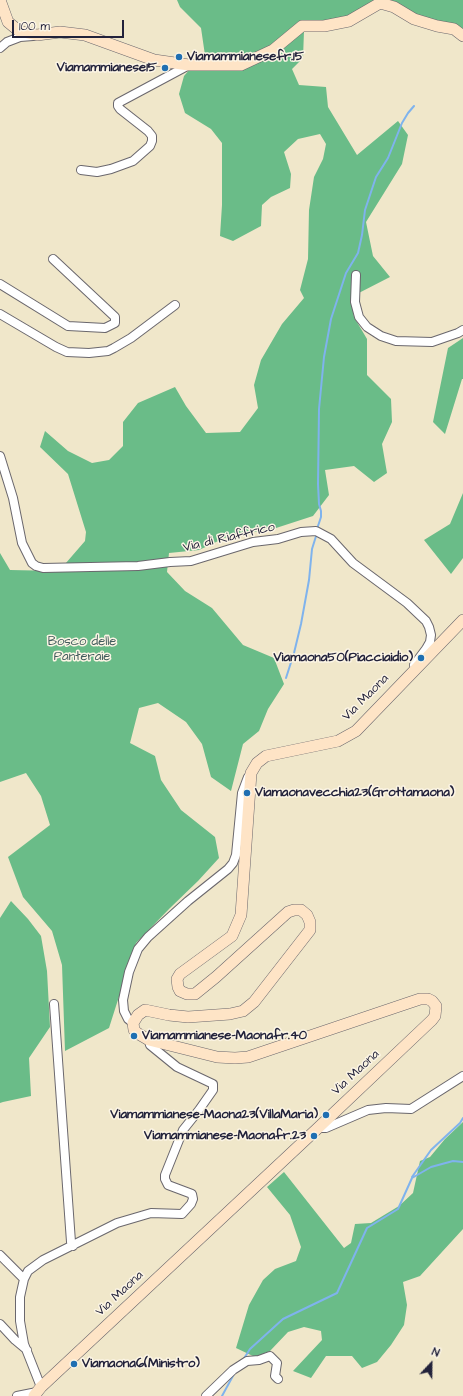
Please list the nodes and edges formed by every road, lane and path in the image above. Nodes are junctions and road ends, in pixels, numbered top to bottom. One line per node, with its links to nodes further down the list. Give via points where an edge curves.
1 (0, 0): 2 (main road, via 8,22 19,31)
2 (37, 35): 4 (street, via 20,37); 5 (main road, via 60,32 85,35 154,60)
3 (463, 36): 5 (main road, via 454,29 437,26 394,7 380,4 349,21 324,26 302,26 273,50 241,65)
4 (0, 48)
5 (189, 66): 6 (street, via 118,103 120,109 152,136 150,146 133,161 112,169 97,172)
6 (81, 170)
7 (53, 259): 9 (street, via 114,317 115,323 105,328 68,326)
8 (356, 275): 12 (street, via 355,302 358,317 381,336 396,340 432,342)
9 (0, 284)
10 (175, 305): 11 (street, via 114,348 89,353 67,352 56,348)
11 (0, 314)
12 (463, 330)
13 (0, 456): 15 (street, Via di Riaffrico, via 13,498 22,543 30,559 36,566 43,568 138,566 191,561 254,542 316,531 331,539 353,563 407,603 430,627 430,642)
14 (463, 620): 15 (main road, Via Maona)
15 (410, 674): 16 (main road, Via Maona, via 356,731 338,741 266,756)
16 (250, 773): 18 (street, Via Maona, via 242,793 233,863 148,937 138,949 129,972 123,1000 124,1011 128,1020); 18 (main road, via 241,916 232,936 180,974 177,979 178,987 187,994 195,994 288,912 301,910 307,915 310,930 254,1002 243,1011 188,1017 145,1010)
17 (54, 1004): 22 (street)
18 (133, 1023): 19 (main road, Via Maona, via 137,1033)
19 (149, 1040): 21 (main road, Via Maona, via 217,1057 248,1057 420,999 432,1001 436,1009 432,1020); 22 (street, via 150,1045 177,1067 213,1084 213,1090 183,1130 165,1175 166,1183 190,1193 193,1196 192,1200 182,1214 150,1213 117,1223)
20 (463, 1076): 21 (street, via 411,1109 368,1110 326,1128)
21 (318, 1128): 28 (main road, Via Maona)
22 (73, 1246): 24 (street, via 31,1268)
23 (0, 1255): 24 (street)
24 (24, 1280): 26 (street, via 20,1296 20,1322)
25 (0, 1324): 26 (street)
26 (27, 1351): 28 (street)
27 (278, 1379): 30 (street, via 275,1376 277,1363 270,1356 247,1361 233,1370)
28 (37, 1392): 29 (street)
29 (17, 1396)
30 (206, 1396)

